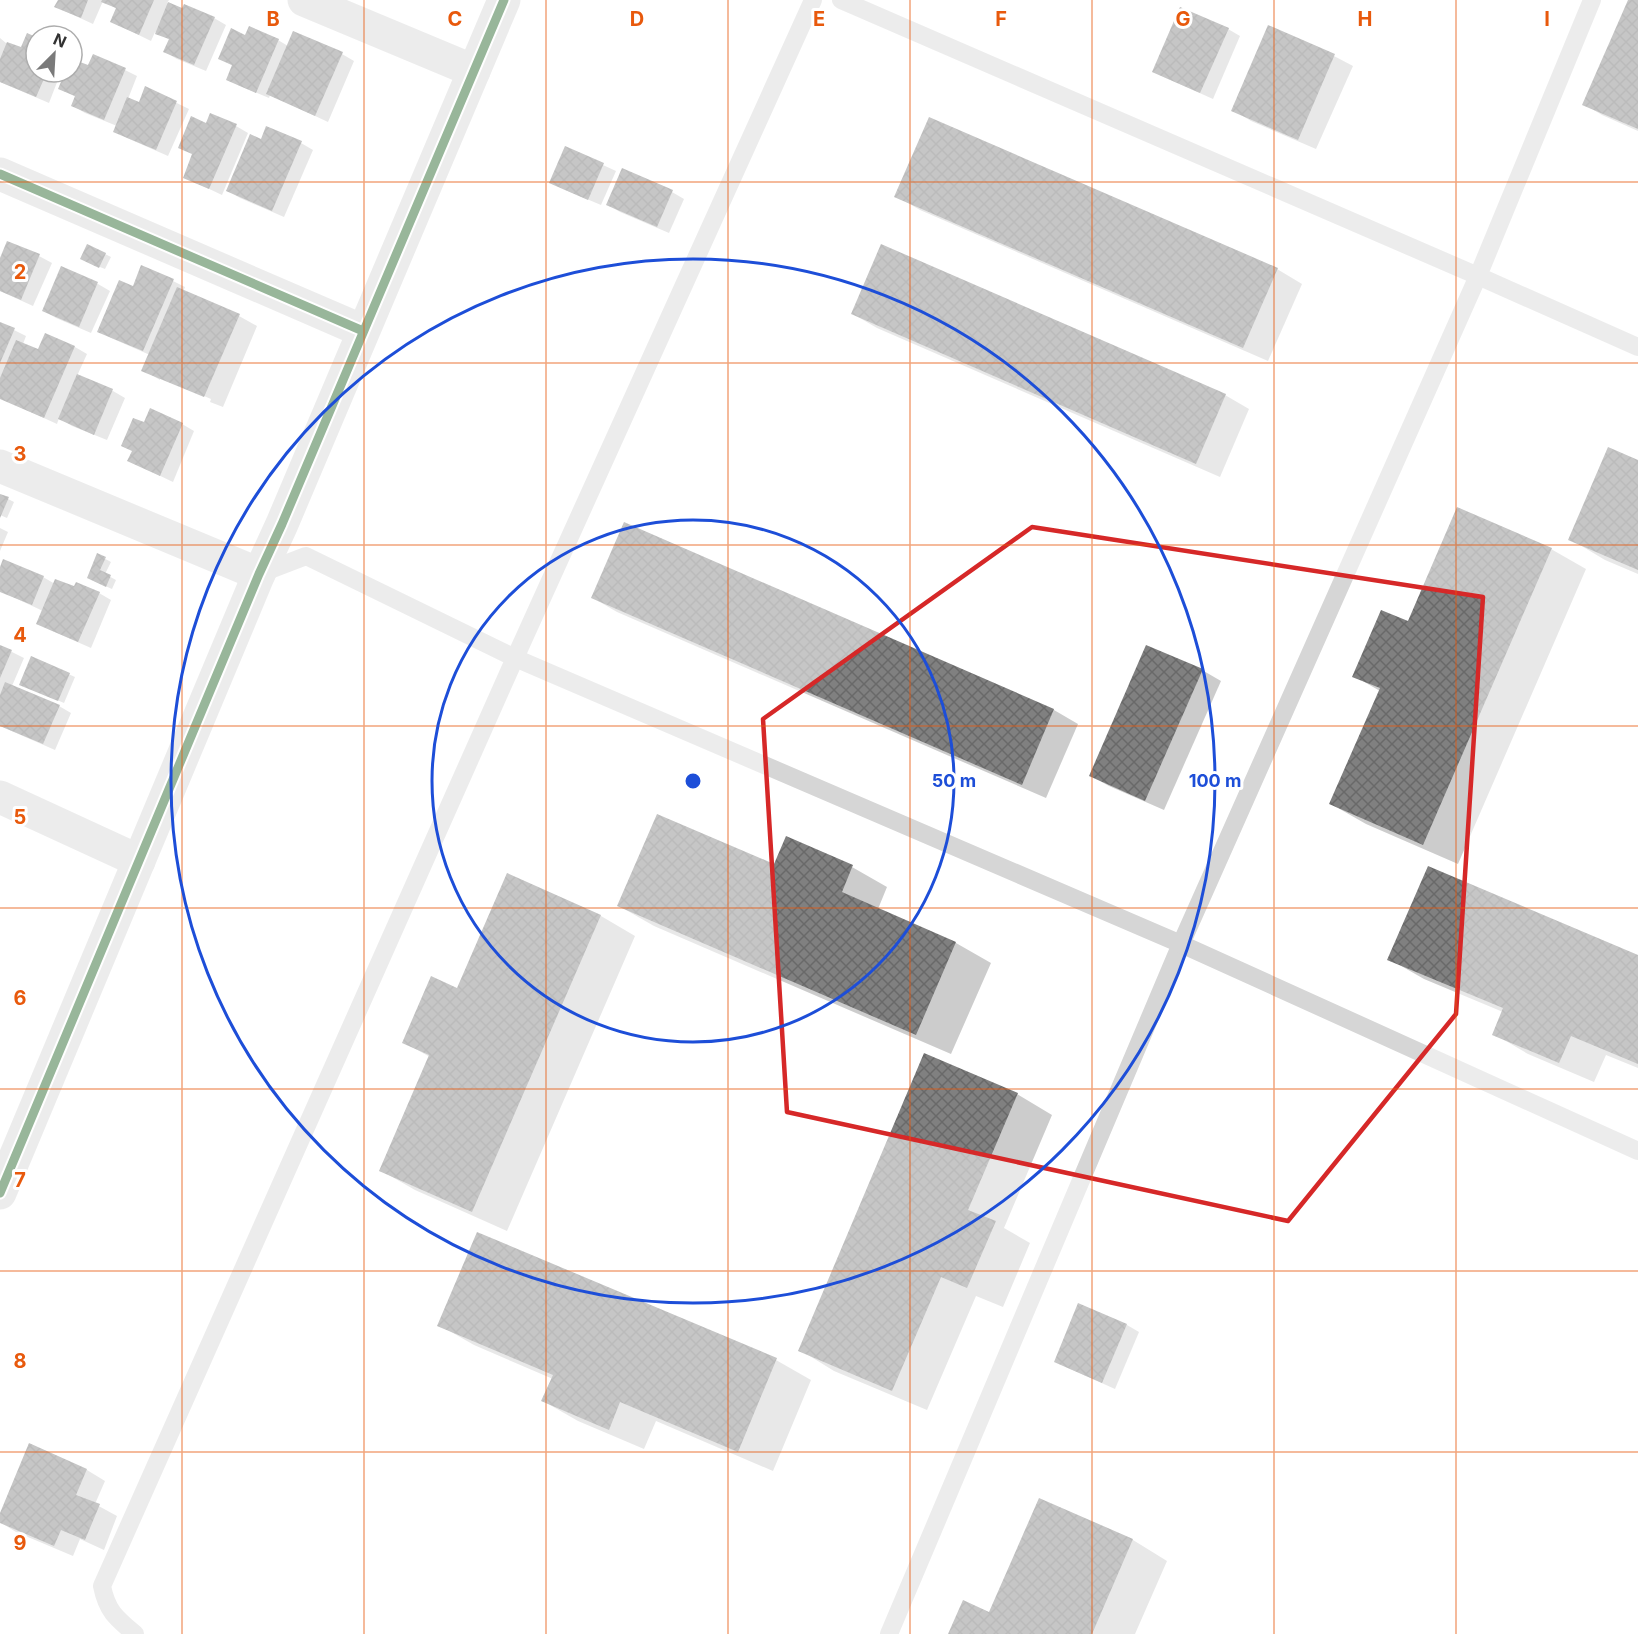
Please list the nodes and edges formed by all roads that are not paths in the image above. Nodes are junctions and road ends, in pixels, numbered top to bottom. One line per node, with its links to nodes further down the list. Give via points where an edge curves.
1 (304, 0): 6 (street)
2 (504, 0): 6 (street)
3 (813, 0): 13 (lane)
4 (841, 0): 8 (lane)
5 (1592, 0): 8 (lane)
6 (474, 71): 9 (street)
7 (0, 174): 9 (street)
8 (1478, 276): 10 (lane); 16 (lane)
9 (363, 331): 12 (street)
10 (1638, 347)
11 (0, 465): 12 (street)
12 (259, 574): 13 (lane, via 306,556); 15 (street)
13 (515, 658): 16 (lane); 19 (lane, via 102,1586 116,1618)
14 (0, 797): 15 (street)
15 (139, 861): 18 (street)
16 (1181, 944): 17 (lane); 20 (lane)
17 (1638, 1151)
18 (0, 1193)
19 (135, 1634)
20 (889, 1634)

